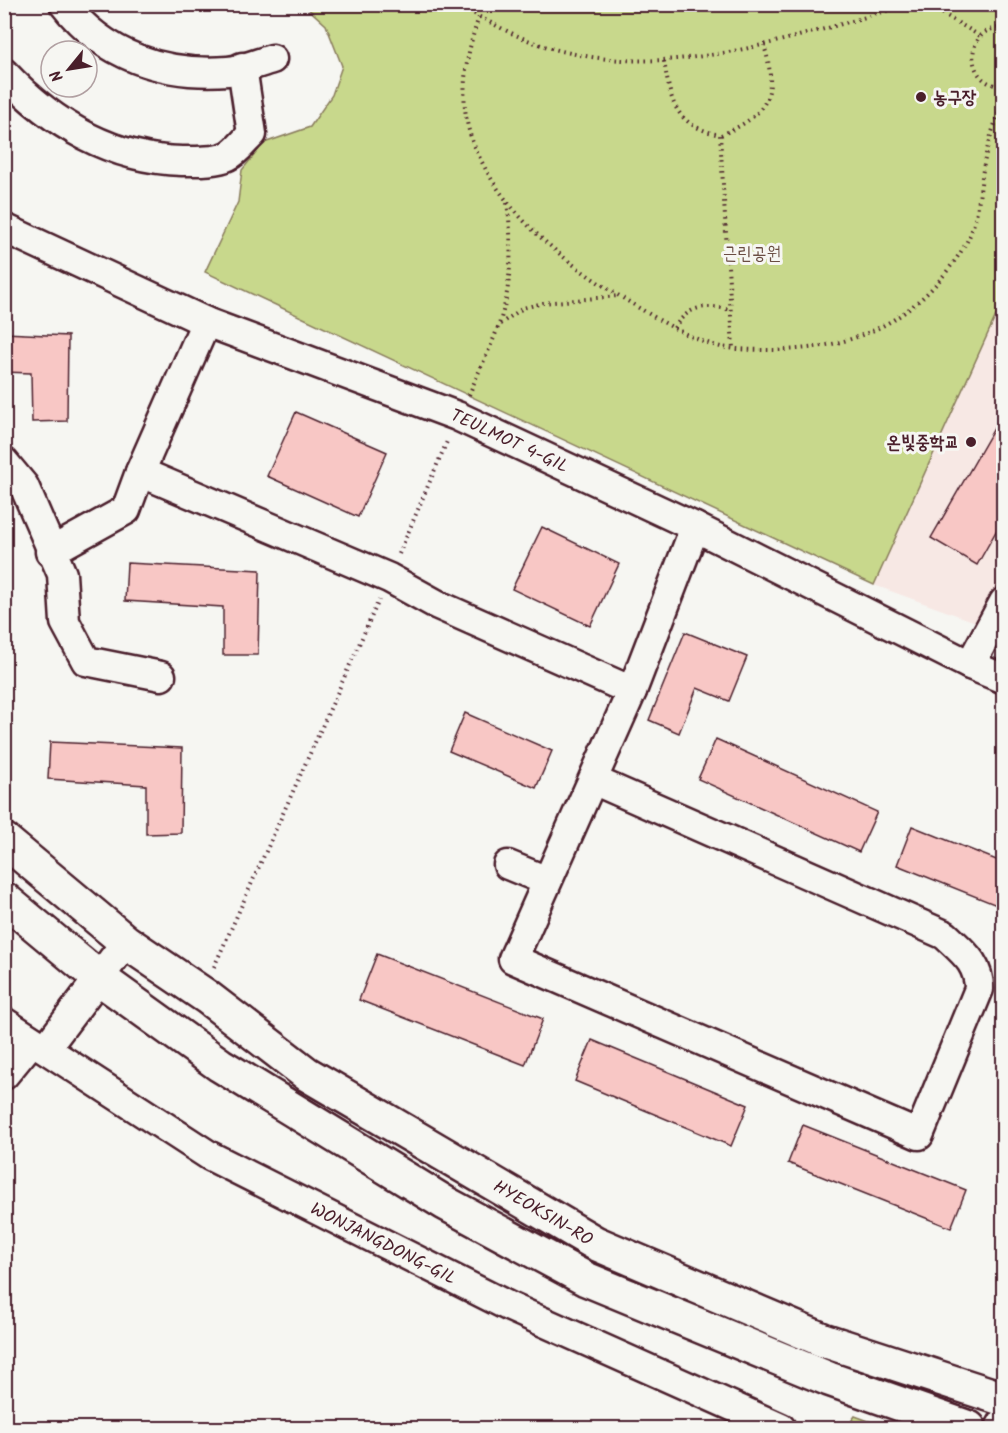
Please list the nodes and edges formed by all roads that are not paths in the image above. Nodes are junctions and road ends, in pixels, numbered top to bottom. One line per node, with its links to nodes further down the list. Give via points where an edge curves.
1 (64, 4): 3 (street, via 91,34 129,58 175,69)
2 (272, 59): 3 (street)
3 (242, 68): 4 (street, via 252,134 229,156 197,162 131,156 99,143 41,108)
4 (4, 74)
5 (4, 228): 6 (street, TEULMOT 4-GIL)
6 (206, 321): 8 (street); 9 (street, TEULMOT 4-GIL, via 457,416)
7 (4, 462): 10 (street, via 24,486)
8 (140, 472): 10 (street, via 126,510); 15 (street, via 389,578)
9 (695, 527): 12 (street, TEULMOT 4-GIL); 15 (street)
10 (50, 552): 13 (street, via 62,574 65,622 86,662)
11 (1004, 602): 12 (street)
12 (970, 665): 14 (street, TEULMOT 4-GIL)
13 (160, 676)
14 (1004, 679)
15 (632, 691): 16 (street)
16 (593, 780): 19 (street); 19 (street, via 945,935 966,954 979,973 983,1003 919,1135 513,959)
17 (4, 840): 21 (main road, HYEOKSIN-RO)
18 (508, 865): 19 (street)
19 (547, 881)
20 (4, 899): 22 (main road, HYEOKSIN-RO)
21 (126, 942): 22 (street); 26 (main road, HYEOKSIN-RO, via 207,997 307,1074 595,1243 823,1340)
22 (99, 978): 24 (street); 29 (main road, HYEOKSIN-RO, via 220,1065 445,1203 586,1279 829,1379)
23 (4, 1022): 24 (street, WONJANGDONG-GIL)
24 (39, 1045): 25 (street); 28 (street, WONJANGDONG-GIL, via 210,1156 510,1307)
25 (4, 1075)
26 (1004, 1399)
27 (1004, 1421): 30 (street)
28 (781, 1428)
29 (969, 1428)
30 (1000, 1428)

